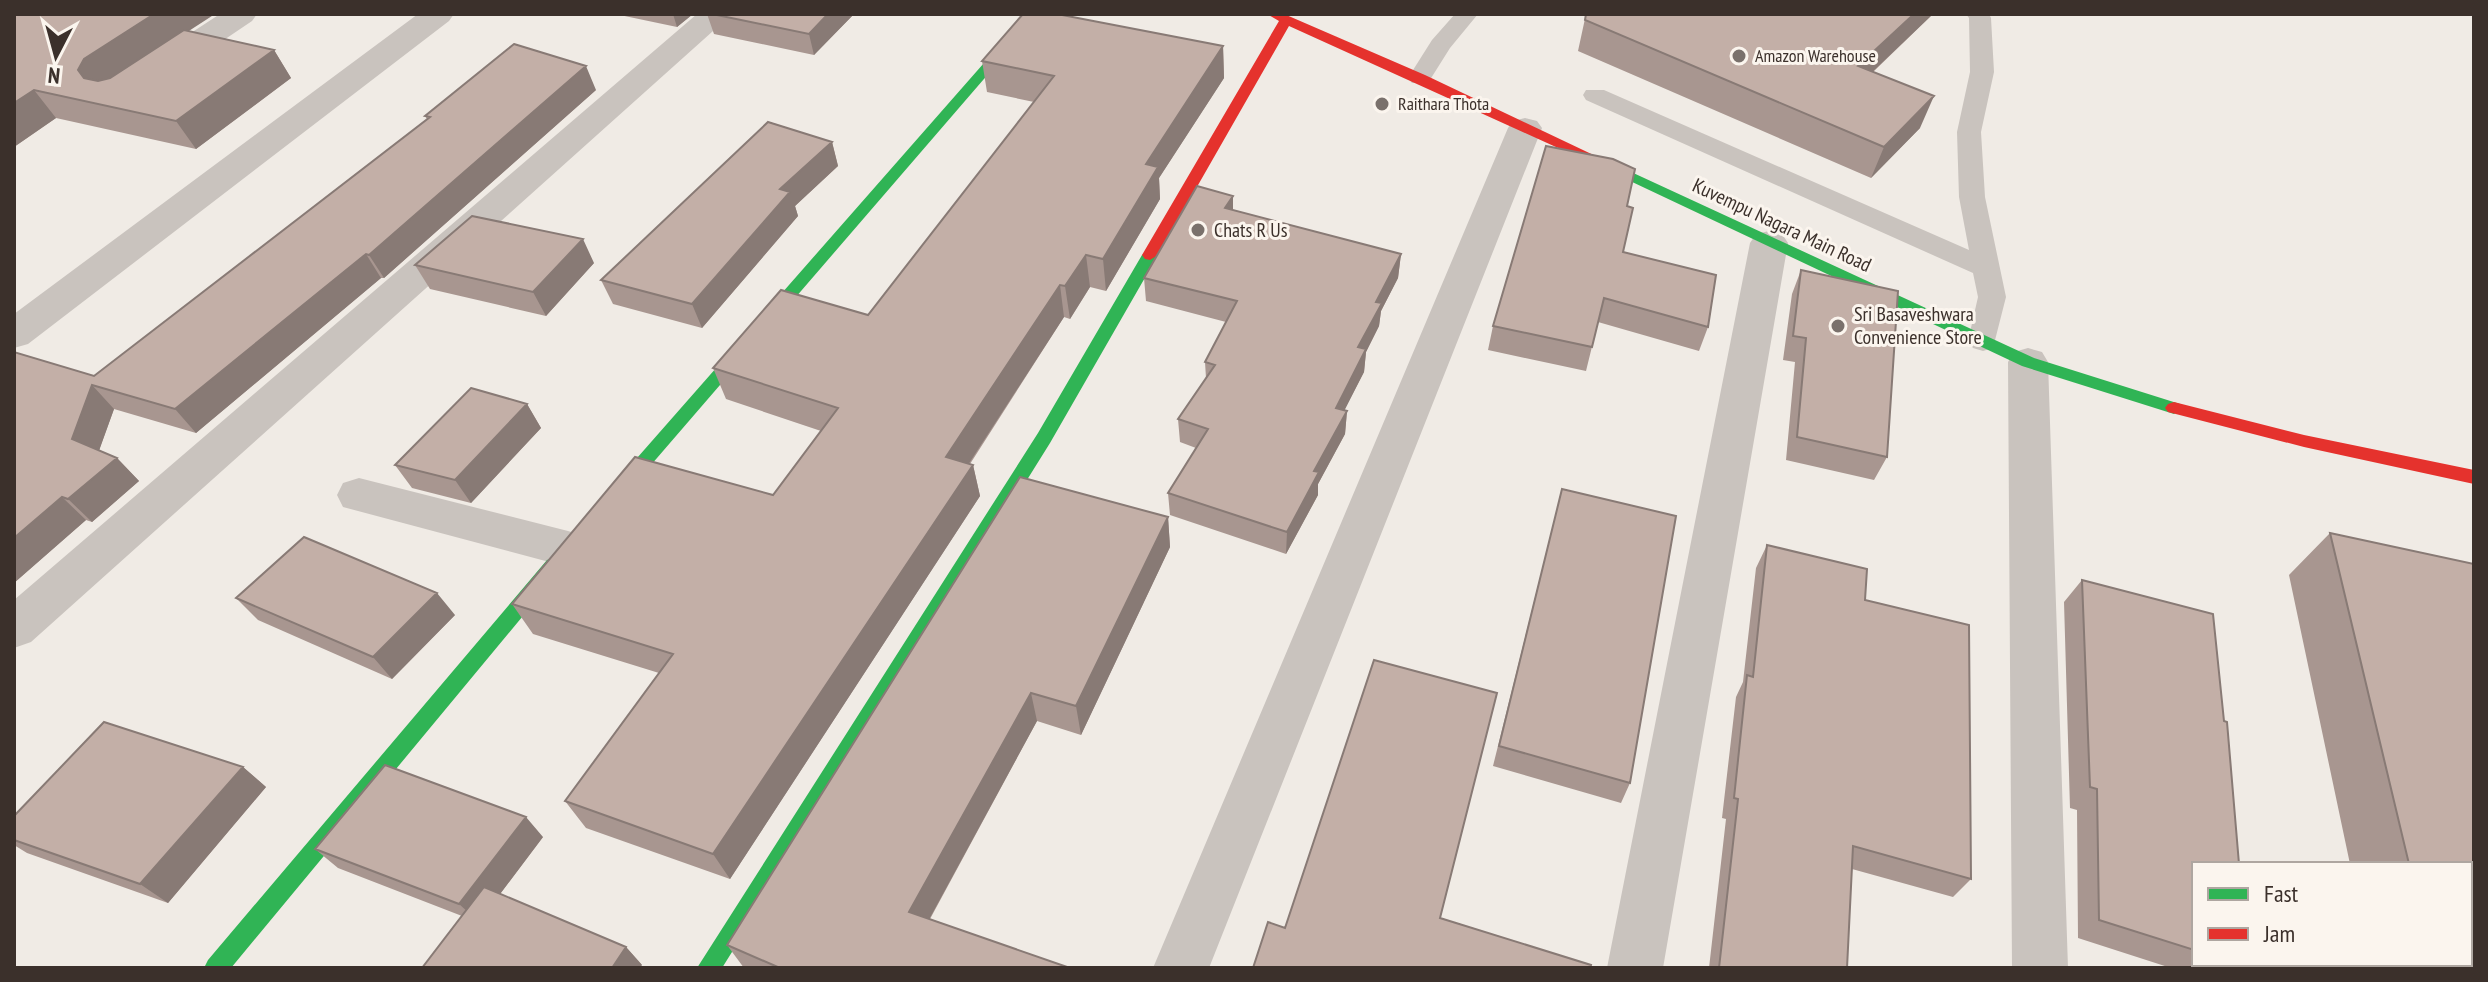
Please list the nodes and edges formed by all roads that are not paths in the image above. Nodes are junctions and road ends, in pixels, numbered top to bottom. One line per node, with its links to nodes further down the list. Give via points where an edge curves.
1 (241, 14): 9 (street)
2 (438, 14): 14 (street)
3 (716, 14): 21 (street)
4 (1034, 14): 19 (street)
5 (1467, 14): 8 (lane)
6 (1977, 14): 13 (lane, via 1982,72 1969,132 1970,158 1972,197)
7 (1280, 17): 8 (street, Kuvempu Nagara Main Road); 23 (street, via 1044,438)
8 (1420, 78): 11 (street, Kuvempu Nagara Main Road)
9 (130, 88)
10 (1595, 95): 13 (lane)
11 (1525, 128): 12 (street, Kuvempu Nagara Main Road); 24 (street)
12 (1769, 243): 15 (street, Kuvempu Nagara Main Road); 25 (street)
13 (1988, 269): 15 (lane, via 1992,297)
14 (14, 334)
15 (1983, 341): 16 (street, Kuvempu Nagara Main Road)
16 (2028, 362): 17 (street, Kuvempu Nagara Main Road, via 2101,389 2237,427); 26 (street)
17 (2474, 477)
18 (359, 495): 20 (street)
19 (598, 514)
20 (573, 543): 22 (street)
21 (14, 628)
22 (216, 968)
23 (709, 968)
24 (1181, 968)
25 (1635, 968)
26 (2040, 968)

